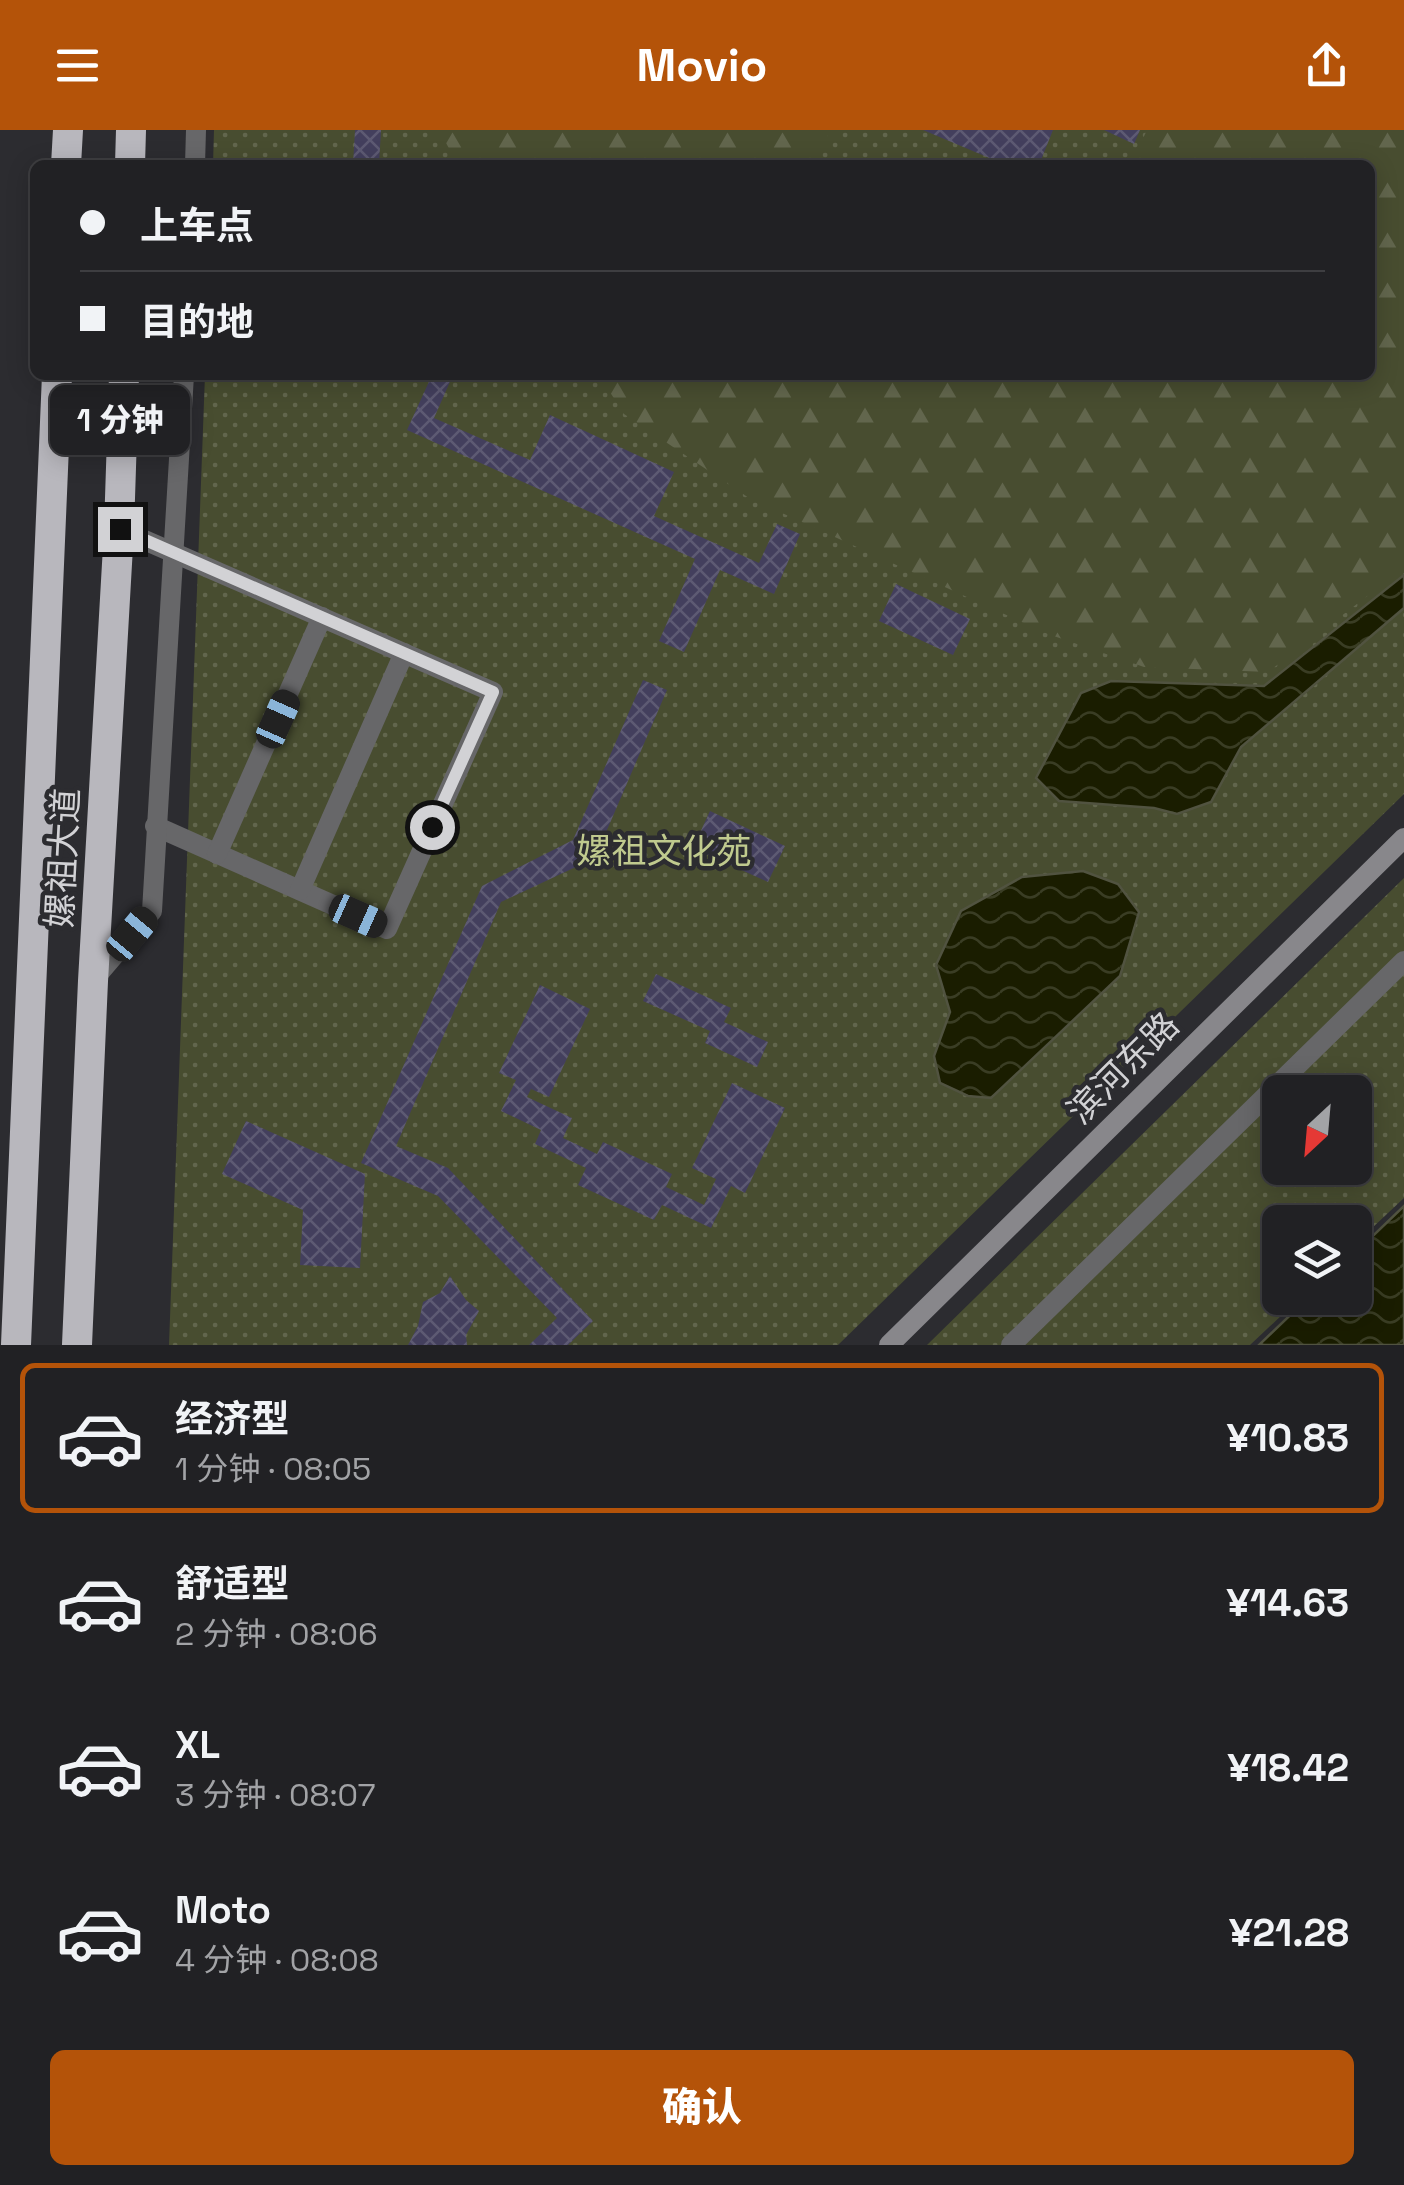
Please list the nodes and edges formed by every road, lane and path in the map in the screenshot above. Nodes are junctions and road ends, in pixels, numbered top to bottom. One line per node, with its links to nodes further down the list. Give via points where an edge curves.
1 (68, 130): 4 (highway)
2 (131, 130): 5 (highway)
3 (196, 130): 6 (street)
4 (66, 160)
5 (130, 160)
6 (195, 160)
7 (57, 380): 20 (highway, 嫘祖大道)
8 (124, 380): 10 (highway, 嫘祖大道)
9 (184, 380): 11 (street)
10 (120, 529): 11 (street); 19 (highway, 嫘祖大道)
11 (172, 552): 12 (street); 14 (street)
12 (322, 617): 13 (street); 16 (street)
13 (404, 653): 17 (street); 17 (street, via 493,692 387,929)
14 (155, 826): 16 (street); 19 (street, via 152,910)
15 (1404, 838): 22 (street, 滨河东路)
16 (217, 854): 17 (street)
17 (300, 890)
18 (1404, 961): 23 (street)
19 (93, 981): 21 (highway, 嫘祖大道)
20 (16, 1345)
21 (77, 1345)
22 (888, 1345)
23 (1011, 1345)

